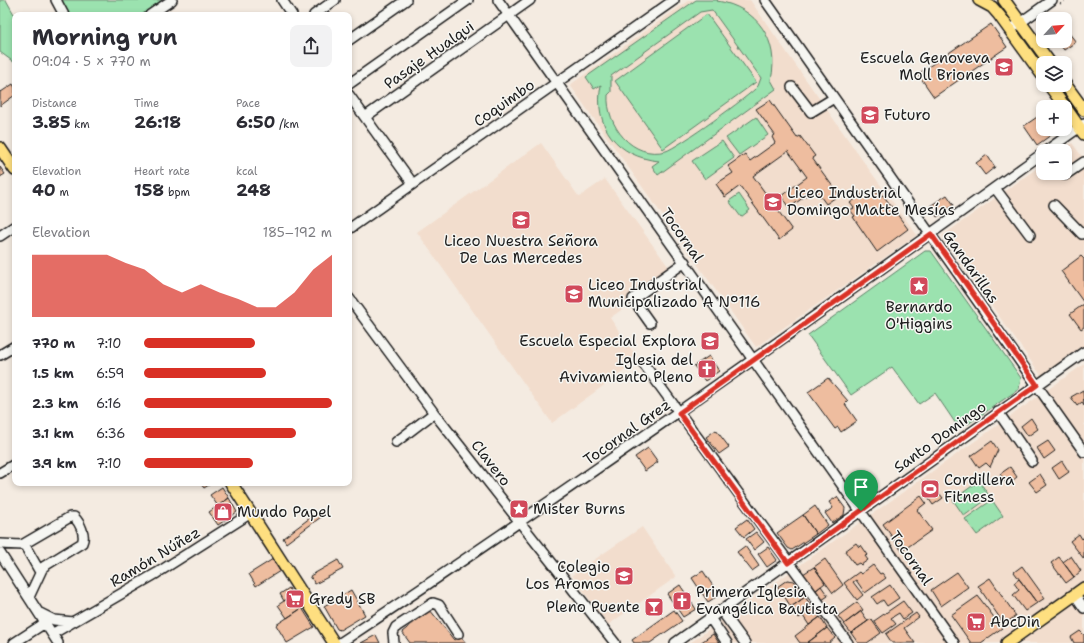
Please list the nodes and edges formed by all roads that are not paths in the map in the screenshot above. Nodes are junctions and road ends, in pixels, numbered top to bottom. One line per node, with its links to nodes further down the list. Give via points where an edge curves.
1 (56, 0): 14 (street)
2 (172, 0): 15 (street)
3 (282, 0): 16 (street)
4 (336, 0): 17 (street)
5 (406, 0): 21 (street)
6 (468, 0): 24 (street)
7 (498, 0): 18 (street, Tocornal)
8 (530, 0): 18 (street, Pasaje Hualqui)
9 (674, 0): 25 (street, Coquimbo)
10 (765, 0): 28 (street, Gandarillas)
11 (1004, 0): 19 (main road)
12 (1052, 0): 19 (street)
13 (987, 2): 20 (main road)
14 (62, 12)
15 (155, 12)
16 (290, 12)
17 (318, 12)
18 (509, 15): 25 (street, Tocornal); 32 (street, Pasaje Hualqui)
19 (1021, 22): 20 (street); 22 (main road)
20 (1010, 30): 23 (main road)
21 (352, 38)
22 (1045, 56)
23 (1036, 66)
24 (352, 82)
25 (557, 83): 40 (street, Coquimbo); 49 (street, Tocornal)
26 (792, 87): 28 (street, via 811,112)
27 (1071, 92): 30 (main road)
28 (834, 98): 46 (street, Gandarillas)
29 (352, 99): 32 (street)
30 (1084, 110)
31 (1072, 116): 33 (main road)
32 (365, 117): 40 (street)
33 (1082, 129): 34 (street)
34 (1057, 144)
35 (0, 148): 38 (main road)
36 (1036, 158): 41 (street, Tocornal Grez)
37 (1084, 162): 39 (street)
38 (12, 166)
39 (1072, 170)
40 (413, 184): 43 (street, Coquimbo)
41 (995, 188): 46 (street, Tocornal Grez); 47 (street)
42 (1054, 205): 45 (street, via 1082,234)
43 (352, 227)
44 (12, 228): 48 (street)
45 (1084, 233)
46 (931, 234): 55 (street, Tocornal Grez); 57 (street, Gandarillas)
47 (1030, 235)
48 (0, 236)
49 (685, 262): 51 (street, via 633,299); 55 (street, Tocornal)
50 (352, 302): 59 (street, Clavero)
51 (650, 323)
52 (12, 348): 54 (street)
53 (1084, 352): 57 (street, Santo Domingo)
54 (0, 355)
55 (754, 360): 60 (street, Tocornal Grez); 67 (street, Tocornal)
56 (643, 363): 60 (street)
57 (1037, 385): 58 (street, Santo Domingo); 62 (street, Gandarillas)
58 (998, 412): 63 (street); 67 (street, Santo Domingo)
59 (434, 413): 61 (street); 69 (street, Clavero)
60 (679, 413): 69 (street, Tocornal Grez); 73 (street)
61 (396, 442)
62 (1084, 452)
63 (1032, 461)
64 (12, 466): 65 (street)
65 (0, 473)
66 (233, 486): 68 (main road)
67 (861, 511): 73 (street, Santo Domingo); 97 (street, Tocornal)
68 (251, 513): 83 (street, Ramón Núñez, via 157,573); 89 (main road)
69 (520, 523): 77 (street, Tocornal Grez); 92 (street, Clavero)
70 (0, 544): 71 (street)
71 (24, 544): 74 (street); 74 (street, via 70,517 77,521 84,535 82,543)
72 (0, 553): 76 (street)
73 (788, 563): 79 (street, Santo Domingo); 96 (street)
74 (40, 572): 76 (street)
75 (1079, 592): 78 (street); 98 (main road)
76 (29, 597): 80 (street)
77 (396, 606): 82 (street); 90 (street, Tocornal Grez)
78 (1084, 608)
79 (721, 610): 81 (street, Santo Domingo); 95 (street)
80 (39, 613): 83 (street, via 54,620); 84 (street)
81 (710, 618): 93 (street, Santo Domingo); 94 (street)
82 (406, 621): 86 (street, via 433,603 439,605); 91 (street, via 393,633)
83 (73, 622): 85 (street, Ramón Núñez)
84 (45, 623): 85 (street); 87 (street)
85 (52, 634): 88 (street)
86 (458, 634)
87 (14, 643)
88 (58, 643)
89 (334, 643)
90 (340, 643)
91 (394, 643)
92 (615, 643)
93 (675, 643)
94 (727, 643)
95 (745, 643)
96 (848, 643)
97 (954, 643)
98 (1007, 643)

